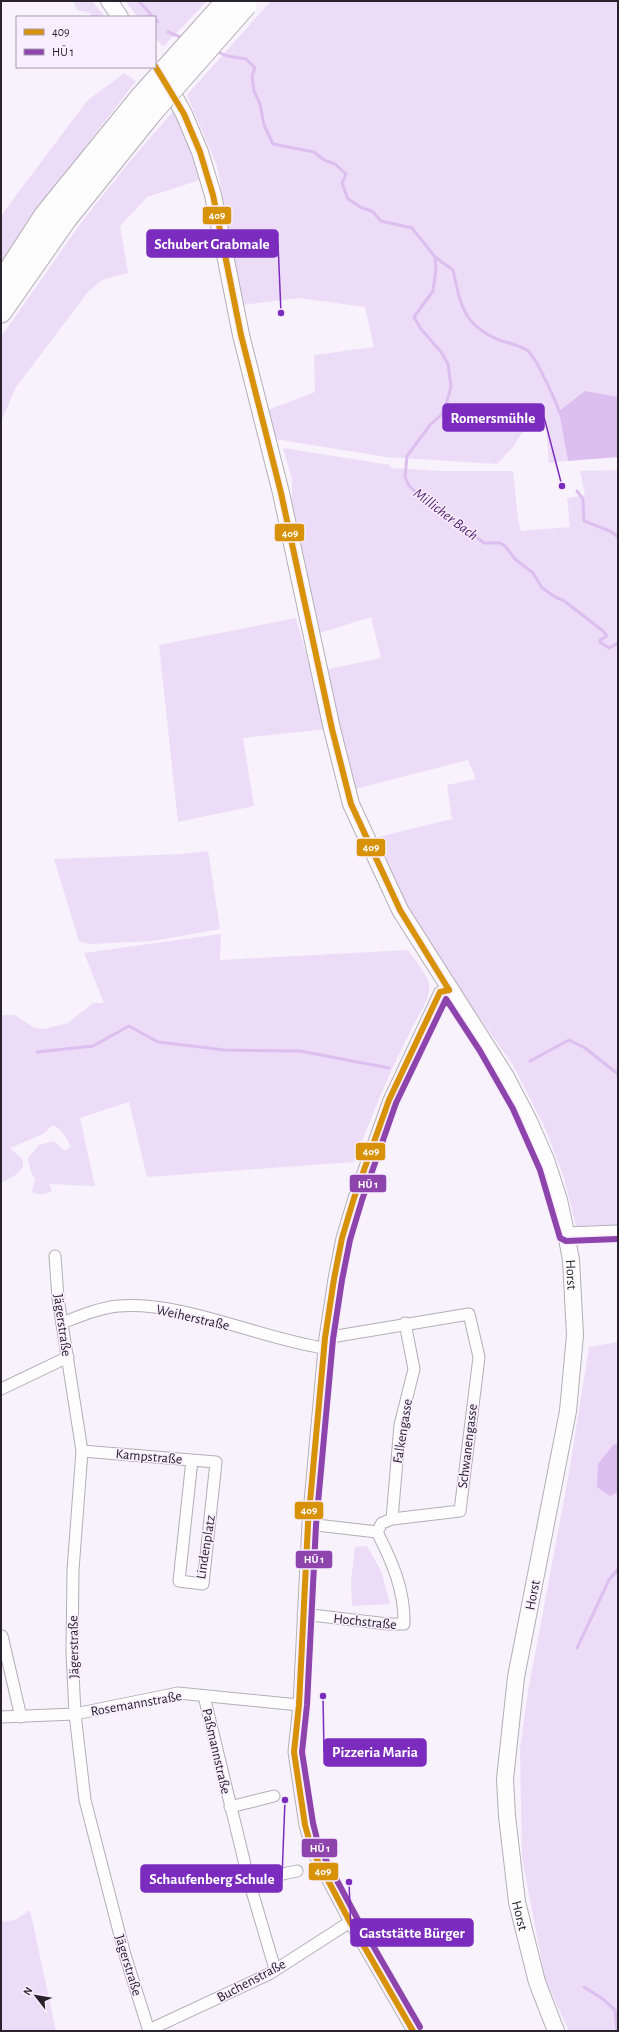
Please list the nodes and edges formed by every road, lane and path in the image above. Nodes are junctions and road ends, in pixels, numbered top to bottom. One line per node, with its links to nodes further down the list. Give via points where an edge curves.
1 (108, 1): 3 (street)
2 (241, 2): 5 (highway, bridge)
3 (119, 16)
4 (156, 67): 8 (street, Horst, via 184,114 200,152 213,195 241,335 281,493 332,729 351,804 400,910)
5 (146, 104): 6 (highway, via 45,215); 7 (highway)
6 (1, 283)
7 (1, 312)
8 (449, 990): 10 (street, Horst, via 505,1075 529,1121 546,1160); 15 (street, via 440,992 389,1100 359,1184 342,1238)
9 (618, 1231): 10 (street)
10 (566, 1233): 39 (street, Horst, via 571,1260 575,1335 568,1403 516,1677 506,1779 507,1816 517,1902 537,1982)
11 (55, 1256): 13 (street, Jägerstraße)
12 (469, 1314): 14 (street, Weiherstraße); 21 (street, Schwanengasse, via 479,1357 460,1511)
13 (62, 1323): 15 (street, Weiherstraße, via 101,1309 119,1306 156,1307 295,1344); 16 (street, Jägerstraße)
14 (405, 1323): 15 (street, Weiherstraße); 21 (street, Falkengasse, via 414,1369 400,1425)
15 (325, 1343): 22 (street)
16 (68, 1357): 17 (street); 18 (street, Jägerstraße)
17 (1, 1389)
18 (82, 1451): 19 (street, Kampstraße); 28 (street, Jägerstraße, via 73,1578 72,1652)
19 (192, 1460): 20 (street, Kampstraße); 20 (street, Lindenplatz, via 179,1582 203,1584)
20 (216, 1462)
21 (392, 1519): 23 (street, via 382,1523)
22 (308, 1524): 23 (street); 24 (street)
23 (377, 1532): 24 (street, Hochstraße, via 391,1559 404,1606 404,1624)
24 (304, 1614): 27 (street)
25 (2, 1636): 30 (street)
26 (204, 1696): 27 (street, Rosemannstraße); 28 (street, Rosemannstraße, via 178,1693); 32 (street, Paßmannstraße)
27 (299, 1704): 35 (street, via 294,1752 305,1825 312,1850)
28 (75, 1714): 30 (street, Rosemannstraße); 37 (street, Jägerstraße, via 85,1800 124,1955)
29 (1, 1717): 30 (street, Rosemannstraße)
30 (21, 1717)
31 (274, 1796): 32 (street, Paßmannstraße)
32 (230, 1806): 34 (street, Paßmannstraße)
33 (297, 1871): 34 (street)
34 (249, 1881): 36 (street, Paßmannstraße)
35 (350, 1922): 36 (street, Buchenstraße); 38 (street)
36 (275, 1969): 37 (street, Buchenstraße)
37 (149, 2031)
38 (413, 2031)
39 (556, 2031)

